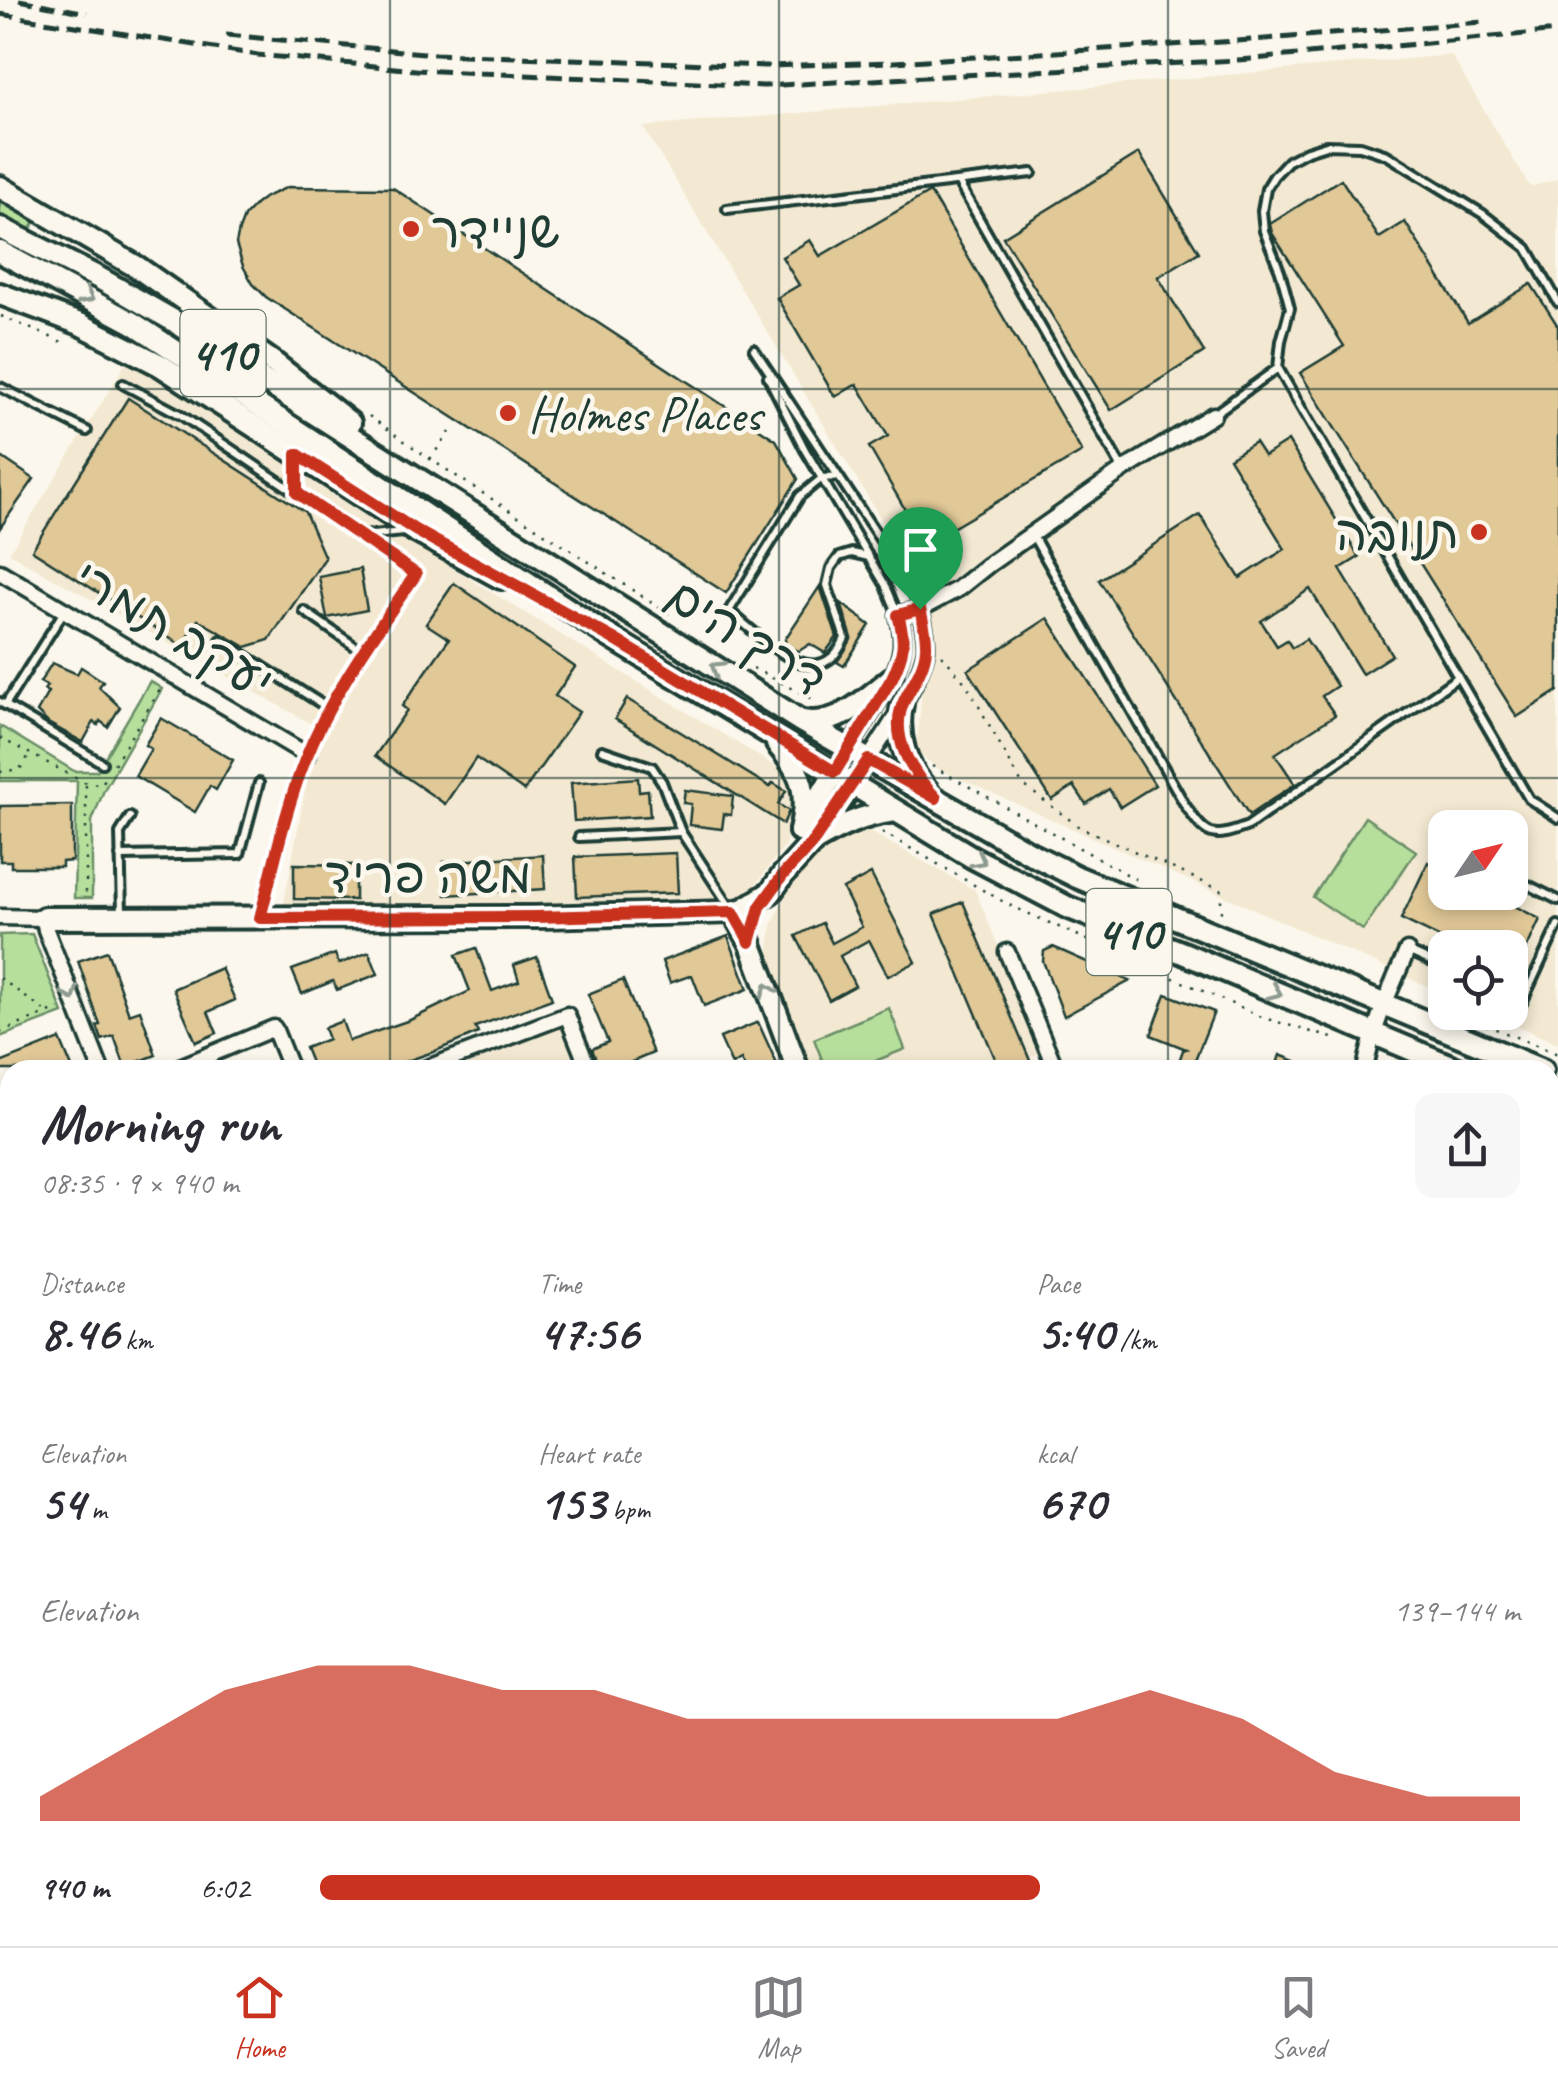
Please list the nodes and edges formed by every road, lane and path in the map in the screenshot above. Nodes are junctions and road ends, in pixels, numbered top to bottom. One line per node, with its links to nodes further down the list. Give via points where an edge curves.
1 (1032, 173): 2 (lane)
2 (958, 182): 4 (lane); 19 (lane)
3 (0, 188): 22 (main road, via 152,278)
4 (726, 209)
5 (0, 228): 22 (main road, דרך הים / 410, via 174,321)
6 (0, 252): 34 (main road, דרך הים / 410, one-way to 34, via 178,352)
7 (0, 294): 17 (main road, via 134,350)
8 (1558, 302): 11 (lane, via 1527,248 1483,214 1386,155 1326,145 1288,161 1266,189 1264,231 1290,308)
9 (0, 316): 10 (path)
10 (67, 344)
11 (1278, 368): 14 (lane); 37 (lane)
12 (123, 384): 23 (lane)
13 (0, 387): 15 (lane)
14 (1213, 415): 19 (street)
15 (87, 431)
16 (450, 432): 18 (path)
17 (297, 454): 23 (lane); 24 (main road)
18 (430, 460)
19 (1123, 470): 25 (street)
20 (838, 477): 21 (lane); 21 (lane, via 754,349); 29 (lane)
21 (822, 478): 27 (lane); 27 (lane, via 800,496 729,610 796,663 814,666 840,650 845,638 826,585 831,568 852,553)
22 (438, 492): 42 (main road, דרך הים / 410, one-way to 22)
23 (297, 493): 26 (lane)
24 (415, 530): 26 (lane); 34 (main road)
25 (1032, 534): 29 (street); 37 (lane, via 1185,806 1213,834 1248,826)
26 (360, 536): 36 (lane, via 416,574)
27 (869, 557): 32 (lane)
28 (0, 572): 30 (street, יעקב תמרי)
29 (920, 609): 32 (street); 33 (street)
30 (64, 610): 39 (lane); 47 (street, יעקב תמרי)
31 (304, 611): 36 (lane)
32 (898, 615): 38 (street, via 904,641)
33 (925, 634): 40 (street, via 922,667); 70 (path, via 967,685 1022,784 1078,826 1222,890)
34 (612, 638): 43 (main road, דרך הים / 410)
35 (221, 640): 41 (lane)
36 (363, 652): 41 (lane)
37 (1458, 677): 56 (lane, via 1529,799)
38 (892, 678): 42 (main road, via 839,716); 46 (street)
39 (3, 704): 48 (lane)
40 (902, 704): 46 (street); 53 (main road, via 907,760)
41 (330, 706): 47 (lane)
42 (799, 720): 46 (main road, דרך הים / 410)
43 (766, 731): 50 (main road, דרך הים / 410); 58 (main road, via 800,777)
44 (602, 750): 57 (lane, via 652,767)
45 (30, 754): 49 (path, via 20,769)
46 (859, 754): 50 (street); 53 (main road, דרך הים / 410)
47 (306, 755): 69 (lane)
48 (102, 762)
49 (0, 772)
50 (844, 778): 54 (main road, דרך הים / 410); 58 (main road, משה פריד)
51 (259, 783): 60 (lane, via 240,854)
52 (86, 784): 67 (path)
53 (936, 798): 79 (main road, דרך הים / 410, via 1078,876)
54 (895, 811): 58 (main road); 83 (main road, דרך הים / 410, one-way to 83, via 1067,907)
55 (130, 817): 60 (lane, via 120,832)
56 (1558, 818)
57 (681, 832): 59 (lane); 64 (lane)
58 (806, 836): 61 (main road, משה פריד)
59 (578, 838)
60 (120, 856): 68 (lane)
61 (777, 884): 64 (main road, משה פריד, via 755,904); 72 (main road, via 760,907)
62 (1528, 885): 63 (lane)
63 (1558, 900)
64 (733, 912): 69 (main road, משה פריד); 72 (main road)
65 (0, 917): 66 (street, משה פריד)
66 (44, 918): 67 (main road, משה פריד); 78 (street, one-way to 78)
67 (86, 918): 68 (main road, משה פריד)
68 (122, 918): 69 (main road, משה פריד)
69 (260, 918)
70 (1220, 919)
71 (1558, 925): 77 (lane)
72 (750, 942): 90 (main road, one-way to 72)
73 (1407, 951): 75 (lane); 79 (street)
74 (1007, 952): 91 (street)
75 (1428, 960)
76 (0, 978): 80 (path)
77 (1528, 989)
78 (74, 1003): 80 (path); 85 (street)
79 (1384, 1003): 83 (street); 94 (main road, דרך הים / 410)
80 (47, 1014): 82 (path)
81 (1499, 1030): 84 (path)
82 (0, 1032)
83 (1373, 1034): 92 (street); 93 (main road, דרך הים / 410)
84 (1558, 1054)
85 (97, 1060)
86 (198, 1060): 87 (street, via 274,1028)
87 (287, 1060)
88 (448, 1060): 89 (street, via 567,1015)
89 (585, 1060)
90 (794, 1060)
91 (1052, 1060)
92 (1367, 1060)
93 (1436, 1060)
94 (1518, 1060)

